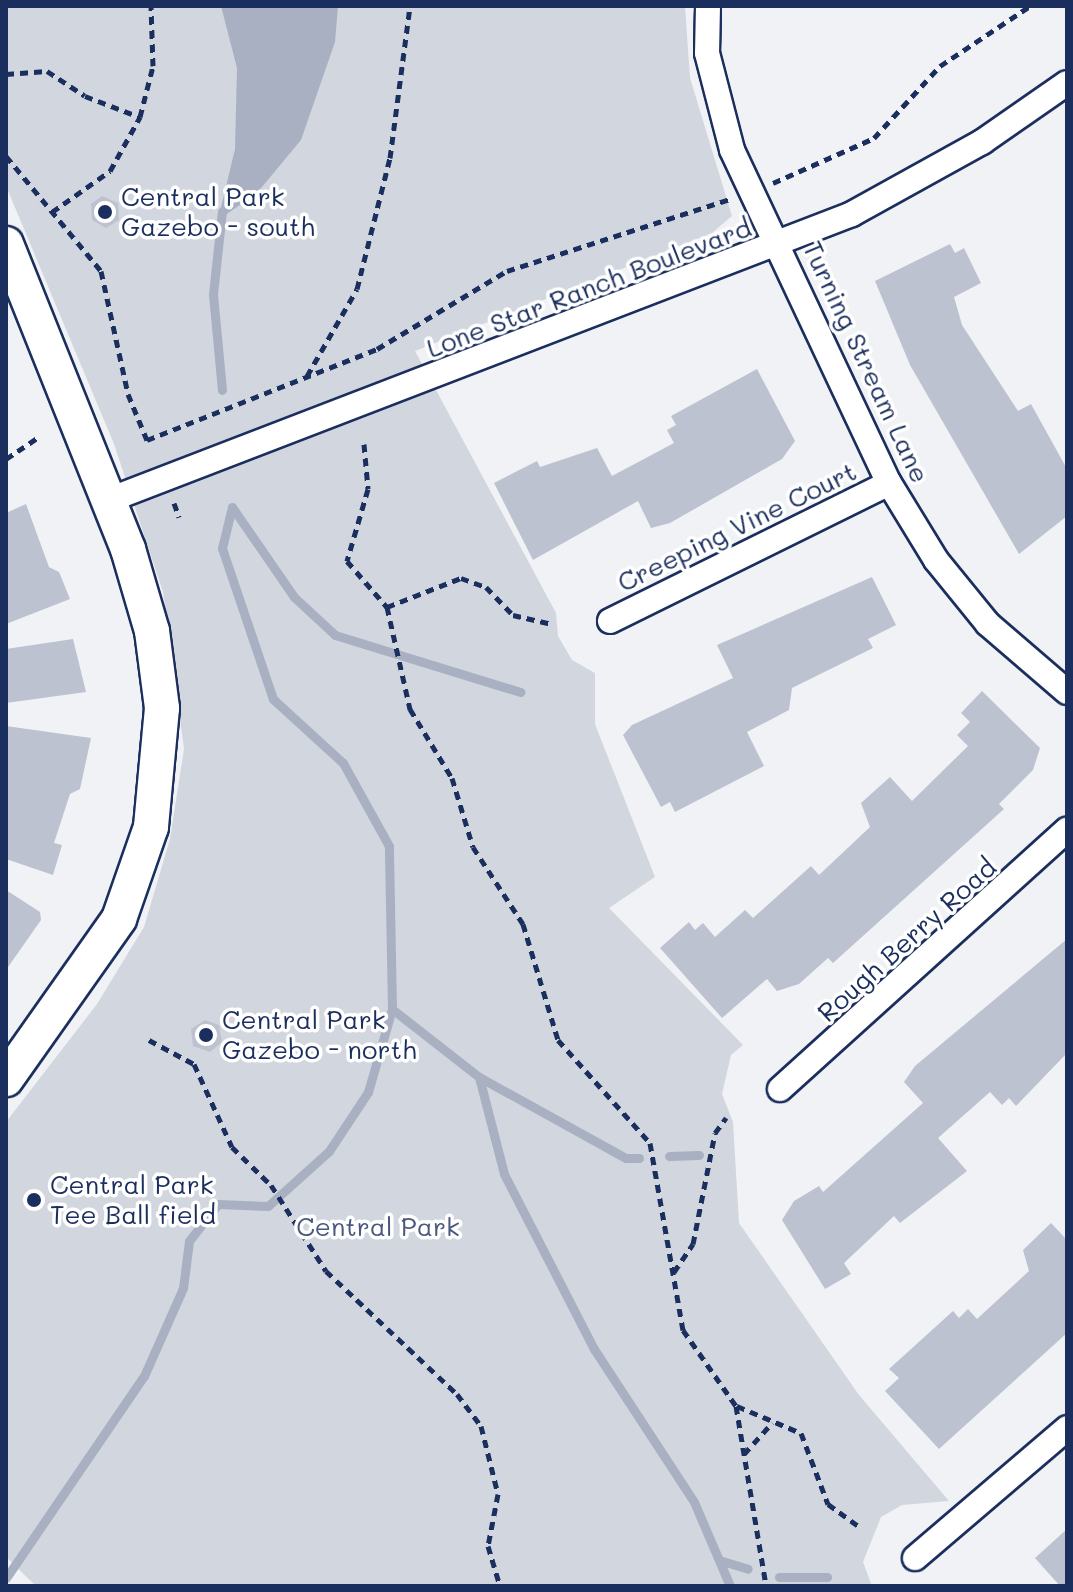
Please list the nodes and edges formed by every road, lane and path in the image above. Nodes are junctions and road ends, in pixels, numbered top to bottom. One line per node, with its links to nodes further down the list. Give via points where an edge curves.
1 (151, 6): 7 (path, via 153,66)
2 (410, 6): 14 (path, via 390,158 357,289)
3 (708, 6): 13 (street, Turning Stream Lane, via 707,53 732,150)
4 (1030, 6): 9 (path, via 940,66 874,138)
5 (6, 74): 7 (path, via 47,71 85,96)
6 (1067, 83): 13 (street, Lone Star Ranch Boulevard, via 982,142)
7 (140, 117): 11 (path, via 110,171)
8 (6, 156): 11 (path)
9 (777, 181)
10 (724, 200): 14 (path, via 507,271 377,349)
11 (52, 212): 14 (path, via 101,271 128,394 147,440)
12 (6, 244): 19 (street)
13 (781, 245): 18 (street, Turning Stream Lane); 19 (street, Lone Star Ranch Boulevard)
14 (307, 376)
15 (39, 437): 17 (path)
16 (364, 444): 20 (path, via 368,489 347,561)
17 (6, 459)
18 (889, 483): 21 (street, Creeping Vine Court); 23 (street, Turning Stream Lane, via 936,560 988,624)
19 (109, 500): 26 (street, via 152,631 162,708 151,827 119,919)
20 (387, 607): 22 (path, via 461,578 486,587 513,615); 29 (path, via 410,709 452,778 473,847 523,924 558,1040 650,1143)
21 (610, 621)
22 (551, 624)
23 (1067, 692)
24 (1067, 830): 27 (street, Rough Berry Road)
25 (149, 1040): 36 (path, via 194,1064 232,1147 271,1185 344,1293 457,1394 481,1426 498,1494 488,1546)
26 (6, 1079)
27 (780, 1089)
28 (726, 1118): 29 (path, via 715,1133 693,1244)
29 (673, 1272): 30 (path, via 683,1330)
30 (736, 1406): 31 (path); 33 (path)
31 (772, 1423): 33 (path); 34 (path, via 801,1433 828,1504)
32 (1067, 1428): 35 (street)
33 (744, 1455): 37 (path)
34 (861, 1528)
35 (915, 1558)
36 (500, 1586)
37 (766, 1586)

